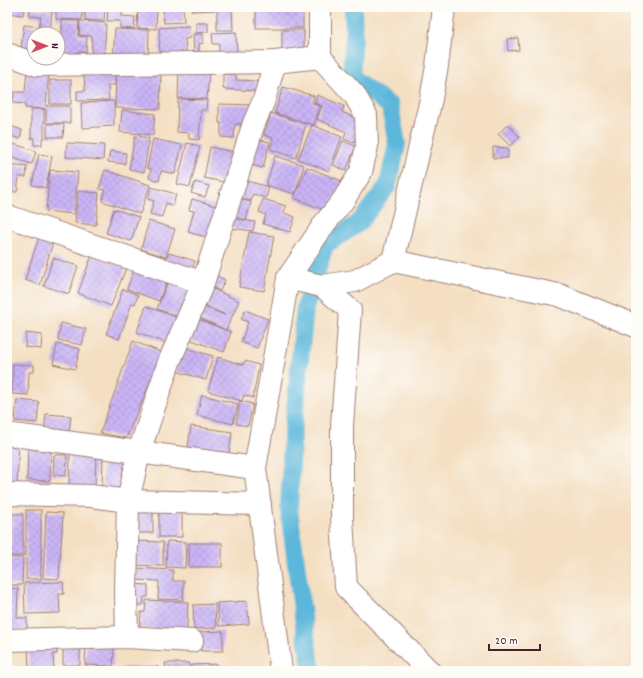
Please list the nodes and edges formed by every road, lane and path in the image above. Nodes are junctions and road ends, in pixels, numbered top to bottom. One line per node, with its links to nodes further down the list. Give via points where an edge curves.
1 (320, 7): 4 (street)
2 (444, 7): 7 (street, via 431,99)
3 (7, 54): 5 (street, via 37,64)
4 (320, 57): 5 (street); 8 (street, via 354,94 366,115 367,146 361,172)
5 (275, 62): 9 (street)
6 (7, 216): 9 (street)
7 (393, 261): 10 (street, via 355,281); 11 (street, via 559,295)
8 (288, 278): 10 (street); 14 (street)
9 (203, 283): 13 (street, via 169,362)
10 (322, 286): 22 (street, via 350,310 342,426 342,518 346,587)
11 (636, 326)
12 (7, 434): 13 (street)
13 (139, 452): 14 (street); 16 (street)
14 (255, 468): 17 (street)
15 (7, 494): 16 (street, via 91,496)
16 (128, 501): 17 (street); 18 (street)
17 (260, 504): 21 (street)
18 (127, 637): 19 (street); 20 (street)
19 (7, 640)
20 (192, 642)
21 (281, 671)
22 (429, 671)

